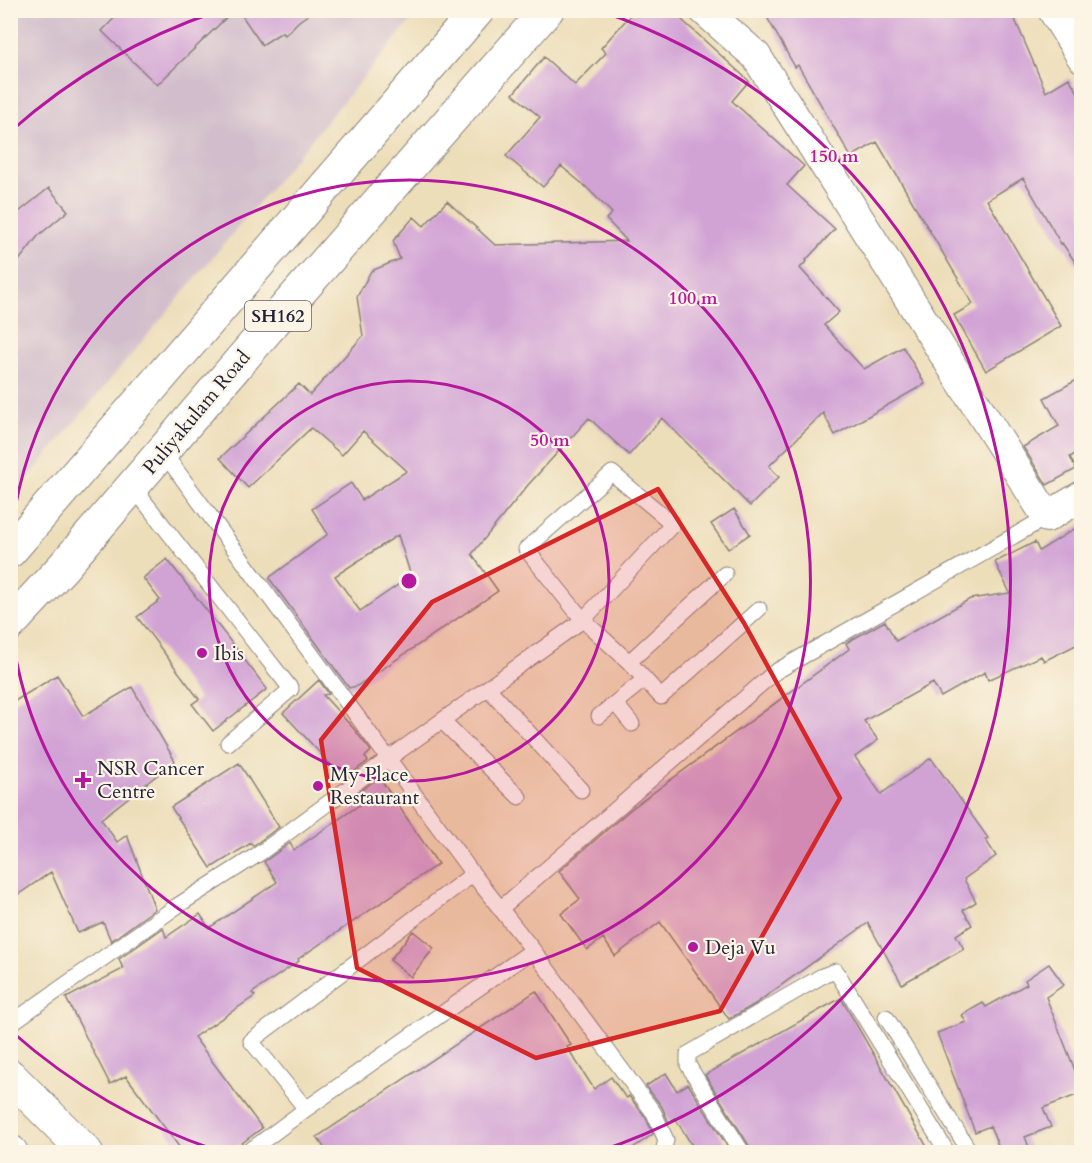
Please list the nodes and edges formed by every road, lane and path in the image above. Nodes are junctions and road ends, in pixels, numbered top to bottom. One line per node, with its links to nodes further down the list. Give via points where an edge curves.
1 (478, 10): 6 (main road, SH162)
2 (547, 10): 7 (main road, Puliyakulam Road / SH162)
3 (705, 10): 11 (street, via 756,56)
4 (1053, 10): 5 (street)
5 (1082, 57)
6 (253, 272): 7 (main road); 12 (main road, SH162)
7 (289, 304): 8 (main road, Puliyakulam Road / SH162)
8 (163, 452): 9 (main road, Puliyakulam Road / SH162); 25 (lane)
9 (133, 487): 16 (main road, Puliyakulam Road / SH162); 24 (lane, via 291,689)
10 (1082, 496): 11 (street)
11 (1047, 517): 29 (lane, via 775,672)
12 (10, 551)
13 (725, 574): 17 (lane)
14 (759, 609): 18 (lane, via 661,697)
15 (583, 620): 15 (lane, via 673,524 612,473 526,549); 17 (lane); 19 (lane)
16 (10, 624)
17 (629, 662): 18 (lane)
18 (645, 679): 20 (lane)
19 (488, 688): 22 (lane); 26 (lane)
20 (615, 702): 21 (lane); 23 (lane)
21 (599, 716)
22 (442, 721): 25 (lane); 27 (lane)
23 (632, 724)
24 (228, 743)
25 (388, 759): 28 (lane); 32 (lane, via 260,853 177,906)
26 (581, 790)
27 (519, 797)
28 (473, 874): 29 (lane); 34 (lane, via 251,1041)
29 (500, 909): 30 (lane)
30 (533, 950): 34 (lane); 37 (lane, via 654,1113 666,1140)
31 (886, 1017): 40 (lane)
32 (10, 1024)
33 (10, 1076): 35 (main road)
34 (306, 1109): 36 (lane)
35 (86, 1152)
36 (249, 1152)
37 (663, 1152)
38 (742, 1152): 39 (lane, via 688,1065 688,1054 837,971)
39 (947, 1152)
40 (970, 1152)

